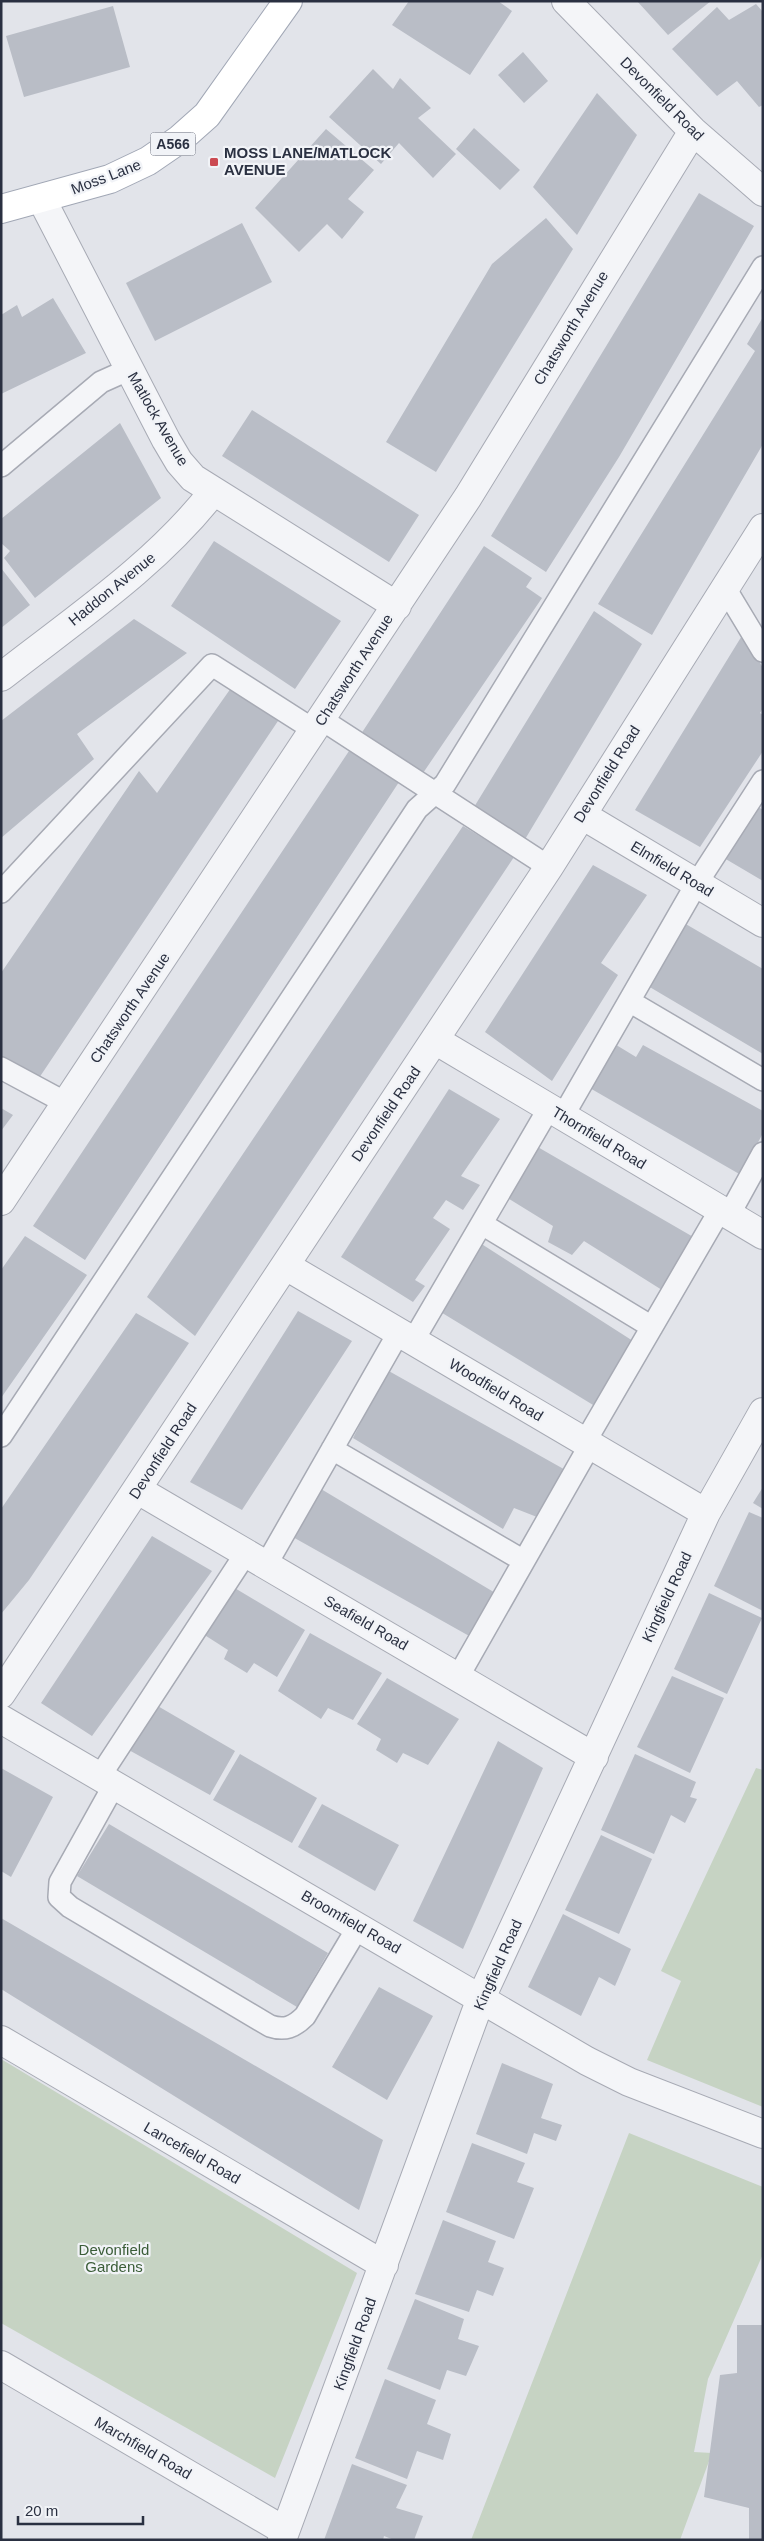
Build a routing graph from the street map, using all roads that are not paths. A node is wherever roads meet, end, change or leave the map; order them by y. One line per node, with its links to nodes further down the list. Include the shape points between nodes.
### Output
1 (288, 1): 5 (main road, Moss Lane / A566, via 207,115 180,139 148,161 110,179)
2 (566, 1): 3 (street, Devonfield Road)
3 (692, 130): 4 (street, Devonfield Road); 13 (street, Chatsworth Avenue, via 468,496)
4 (763, 192)
5 (42, 200): 6 (main road, Moss Lane / A566); 8 (street, Matlock Avenue)
6 (1, 209)
7 (763, 267): 18 (lane, via 445,784)
8 (130, 369): 9 (lane, via 102,382); 10 (street, Matlock Avenue, via 179,462 193,478)
9 (1, 466)
10 (213, 492): 13 (street, Matlock Avenue); 15 (street, Haddon Avenue, via 176,536 108,594)
11 (763, 528): 12 (street, Devonfield Road)
12 (725, 588): 14 (lane); 19 (street, Devonfield Road)
13 (396, 606): 16 (street, Chatsworth Avenue)
14 (763, 651)
15 (1, 676)
16 (318, 724): 18 (lane); 22 (lane, via 212,665); 28 (street, Chatsworth Avenue)
17 (763, 781): 21 (lane)
18 (435, 793): 20 (lane); 39 (lane, via 417,809)
19 (582, 815): 20 (street, Devonfield Road); 21 (street, Elmfield Road)
20 (549, 866): 25 (street, Devonfield Road)
21 (697, 883): 23 (street, Elmfield Road); 24 (lane)
22 (1, 892)
23 (763, 922)
24 (629, 1001): 27 (lane); 29 (lane)
25 (435, 1040): 29 (street, Thornfield Road); 35 (street, Devonfield Road)
26 (1, 1068): 28 (lane)
27 (763, 1080)
28 (66, 1103): 31 (street, Chatsworth Avenue)
29 (556, 1112): 32 (street, Thornfield Road); 33 (lane)
30 (763, 1153): 32 (lane)
31 (1, 1201)
32 (725, 1212): 34 (street, Thornfield Road); 36 (lane)
33 (482, 1224): 36 (lane); 37 (lane)
34 (763, 1235)
35 (286, 1266): 37 (street, Woodfield Road); 42 (street, Devonfield Road)
36 (652, 1327): 40 (lane)
37 (406, 1337): 40 (street, Woodfield Road); 41 (lane)
38 (763, 1412): 43 (street, Kingfield Road)
39 (1, 1436)
40 (588, 1444): 43 (street, Woodfield Road); 45 (lane)
41 (332, 1449): 44 (lane); 45 (lane)
42 (138, 1490): 44 (street, Seafield Road); 47 (street, Devonfield Road)
43 (706, 1513): 49 (street, Kingfield Road)
44 (256, 1559): 46 (street, Seafield Road); 50 (lane)
45 (524, 1561): 46 (lane)
46 (458, 1677): 49 (street, Seafield Road)
47 (1, 1694)
48 (1, 1719): 50 (street, Broomfield Road)
49 (594, 1756): 52 (street, Kingfield Road)
50 (107, 1780): 51 (street, Broomfield Road); 51 (lane, via 60,1882 60,1897 70,1907 262,2021 279,2029 294,2026 300,2021)
51 (358, 1926): 52 (street, Broomfield Road)
52 (482, 1998): 54 (street, Broomfield Road, via 587,2061 629,2082); 55 (street, Kingfield Road)
53 (1, 2040): 55 (street, Lancefield Road)
54 (763, 2134)
55 (384, 2265): 57 (street, Kingfield Road)
56 (1, 2365): 57 (street, Marchfield Road)
57 (284, 2535)

